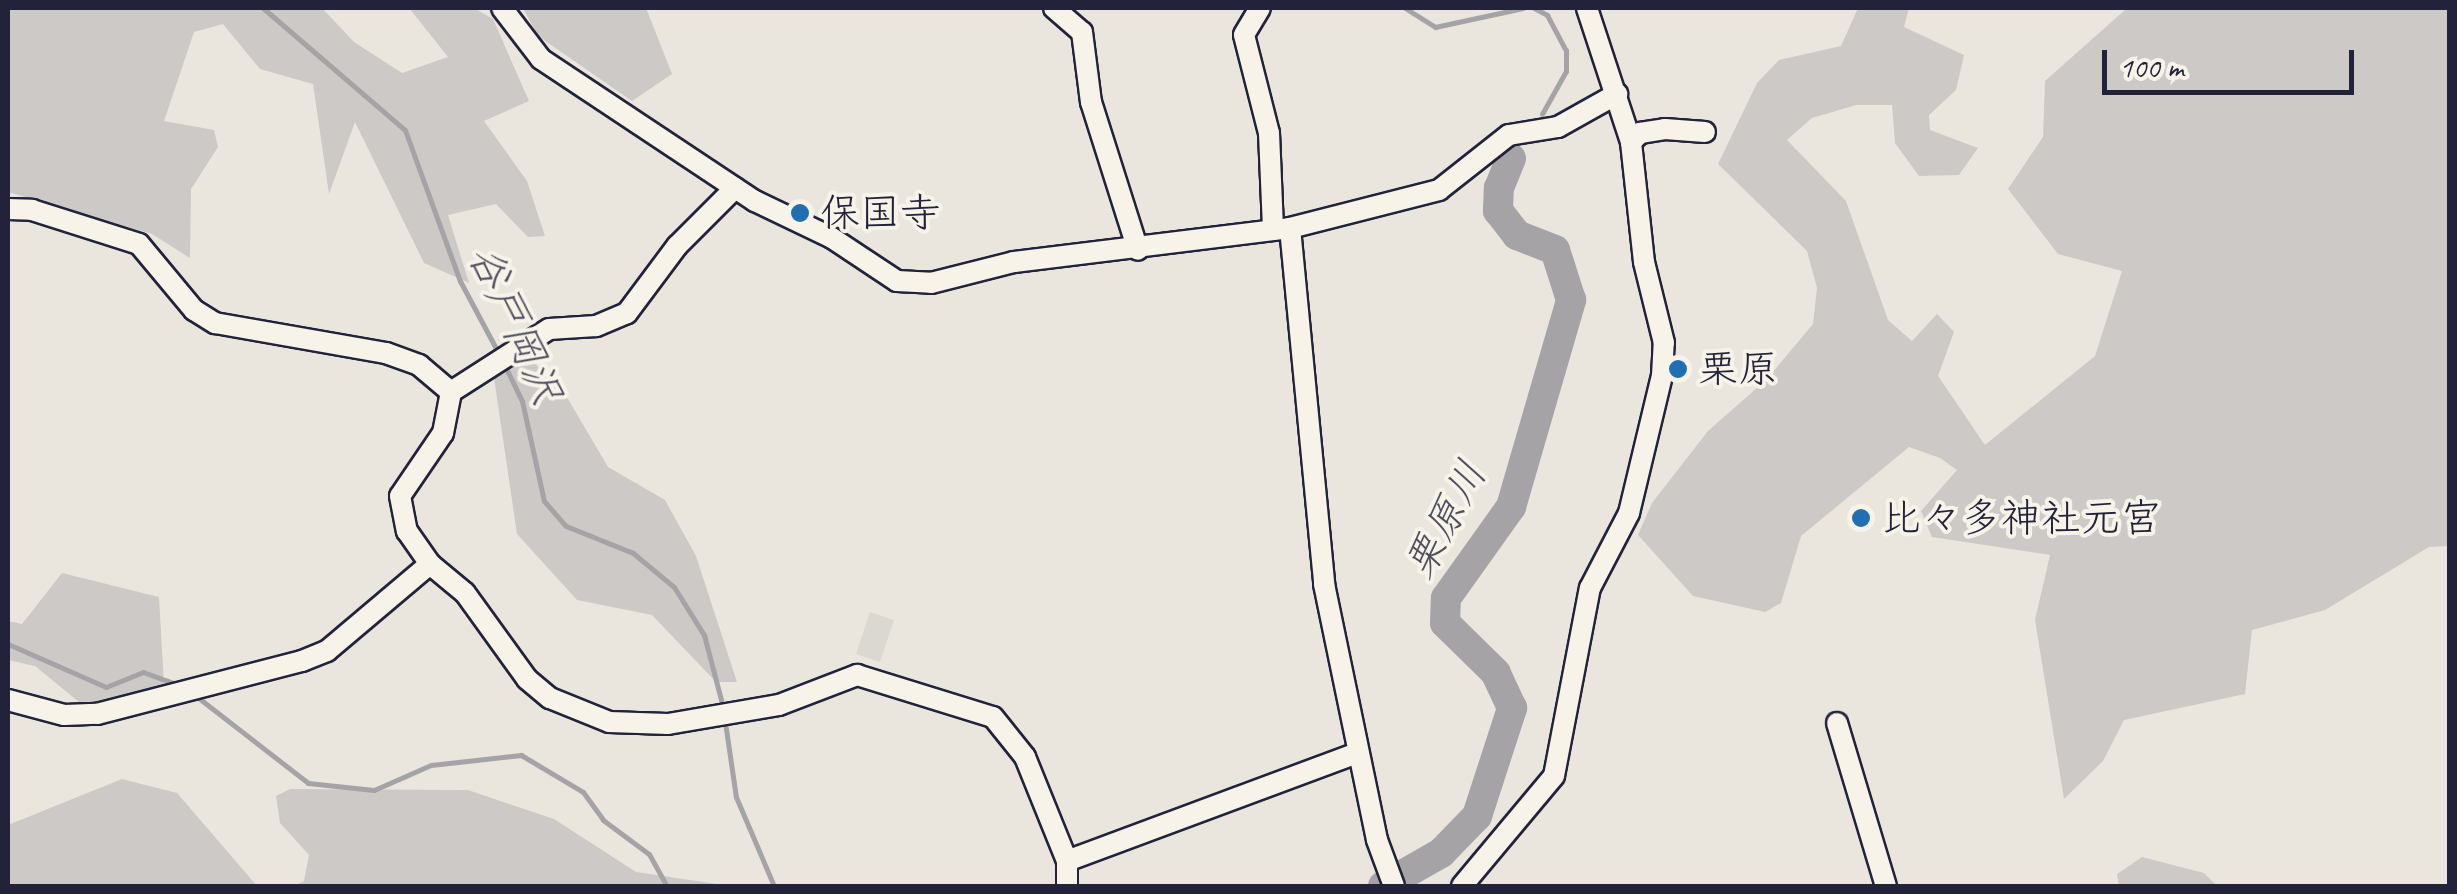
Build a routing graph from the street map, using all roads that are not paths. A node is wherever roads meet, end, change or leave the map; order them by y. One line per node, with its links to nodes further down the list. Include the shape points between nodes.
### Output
1 (502, 8): 8 (street, via 541,58)
2 (1054, 8): 11 (street, via 1082,32 1092,102)
3 (1260, 8): 10 (street, via 1244,35 1269,133)
4 (1587, 8): 5 (street)
5 (1616, 94): 7 (street); 10 (street, via 1558,127 1509,135 1440,190)
6 (1705, 132): 7 (street, via 1664,129)
7 (1630, 142): 20 (street, via 1644,262 1664,344 1662,376 1628,513 1590,588 1554,776)
8 (735, 188): 11 (street, via 897,281 931,283 1014,262); 12 (street, via 677,246 627,313 596,326 550,329)
9 (8, 209): 12 (street, via 32,210 138,244 194,310 216,323 386,353 419,365)
10 (1282, 229): 11 (street); 16 (street, via 1324,584)
11 (1138, 250)
12 (451, 392): 13 (street, via 443,433 412,474 399,506)
13 (430, 564): 14 (street, via 336,645 302,661 97,714 64,716); 17 (street, via 466,593 527,678 550,698 608,722 668,724 780,705 857,675 993,717 1025,757)
14 (8, 700)
15 (1837, 722): 21 (street)
16 (1358, 752): 17 (street); 19 (street)
17 (1067, 861): 18 (street)
18 (1068, 886)
19 (1394, 886)
20 (1462, 886)
21 (1886, 886)

